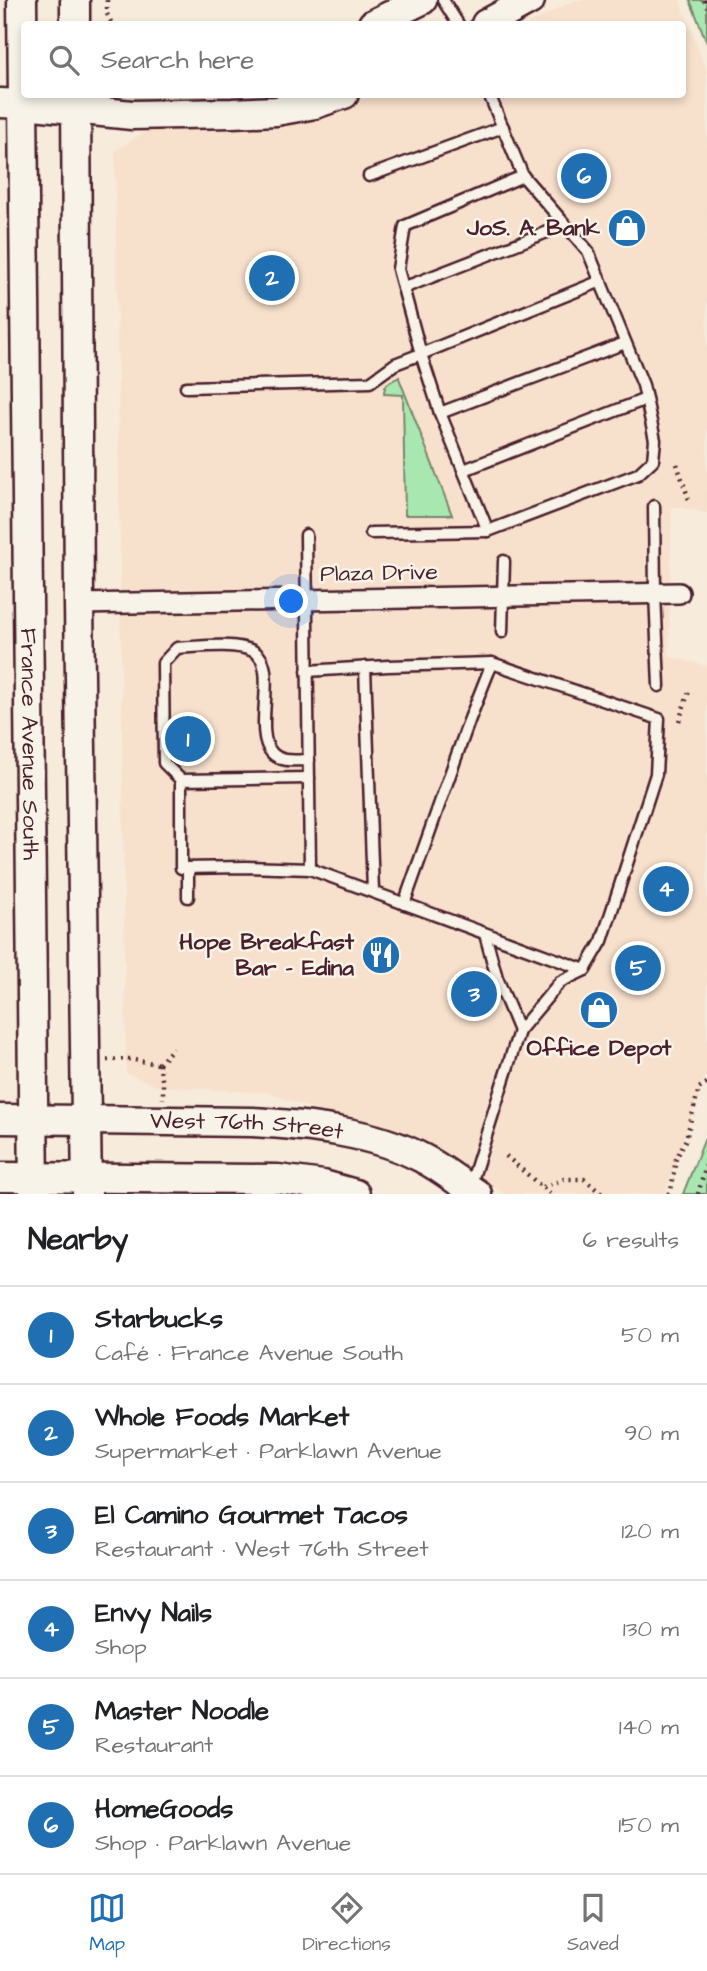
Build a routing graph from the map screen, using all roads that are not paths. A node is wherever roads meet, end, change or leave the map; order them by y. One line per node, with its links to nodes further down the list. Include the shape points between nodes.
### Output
1 (22, 0): 10 (main road, France Avenue South)
2 (75, 0): 6 (main road)
3 (422, 0): 7 (main road)
4 (443, 0): 8 (lane)
5 (530, 0): 9 (main road)
6 (75, 21)
7 (379, 21)
8 (456, 21)
9 (492, 21)
10 (16, 65): 14 (main road, France Avenue South)
11 (332, 98): 13 (main road, via 276,111 132,115)
12 (491, 98): 15 (lane)
13 (76, 102): 14 (main road); 36 (main road)
14 (12, 103): 54 (main road, France Avenue South)
15 (503, 127): 16 (lane); 17 (lane)
16 (369, 176)
17 (523, 176): 18 (lane); 20 (lane, via 405,226 398,269)
18 (565, 225): 19 (lane, via 588,251); 20 (lane)
19 (601, 281): 21 (lane); 22 (lane)
20 (403, 288): 22 (lane)
21 (625, 343): 24 (lane); 25 (lane)
22 (421, 354): 23 (lane, via 395,364 370,382); 25 (lane)
23 (186, 387)
24 (646, 399): 26 (lane); 28 (lane, via 655,440 653,460 638,474)
25 (440, 413): 26 (lane)
26 (464, 470): 28 (lane)
27 (654, 506): 32 (lane)
28 (488, 531): 29 (lane)
29 (371, 533)
30 (306, 535): 35 (lane)
31 (504, 561): 34 (lane)
32 (655, 593): 33 (street, Plaza Drive); 34 (street, Plaza Drive); 41 (lane)
33 (679, 593)
34 (503, 595): 35 (street, Plaza Drive); 37 (lane)
35 (305, 598): 36 (street, Plaza Drive); 40 (lane)
36 (79, 604): 55 (main road)
37 (502, 632)
38 (492, 663): 39 (lane); 49 (lane); 51 (lane, via 659,719 656,774 602,941)
39 (365, 667): 40 (lane); 47 (lane)
40 (307, 671): 42 (lane)
41 (659, 686)
42 (309, 760): 43 (lane); 44 (lane, via 285,760 273,754 265,740 265,666 256,652 241,646 177,648 163,663 164,763)
43 (309, 778): 44 (lane); 46 (lane)
44 (181, 780): 45 (lane, via 181,868)
45 (188, 868): 46 (lane); 48 (lane)
46 (310, 869): 47 (lane)
47 (373, 891): 49 (lane)
48 (188, 897)
49 (404, 904): 50 (lane)
50 (485, 934): 51 (lane); 52 (lane)
51 (585, 970): 52 (lane, via 560,982)
52 (519, 1031): 59 (lane)
53 (0, 1119): 54 (main road, West 76th Street)
54 (33, 1119): 55 (main road, West 76th Street); 57 (main road, France Avenue South)
55 (87, 1121): 58 (main road); 59 (main road, West 76th Street, via 252,1122 332,1131 420,1156)
56 (0, 1177): 57 (main road)
57 (33, 1186): 58 (main road)
58 (87, 1186): 60 (main road, via 278,1179)
59 (471, 1192)
60 (355, 1194)

